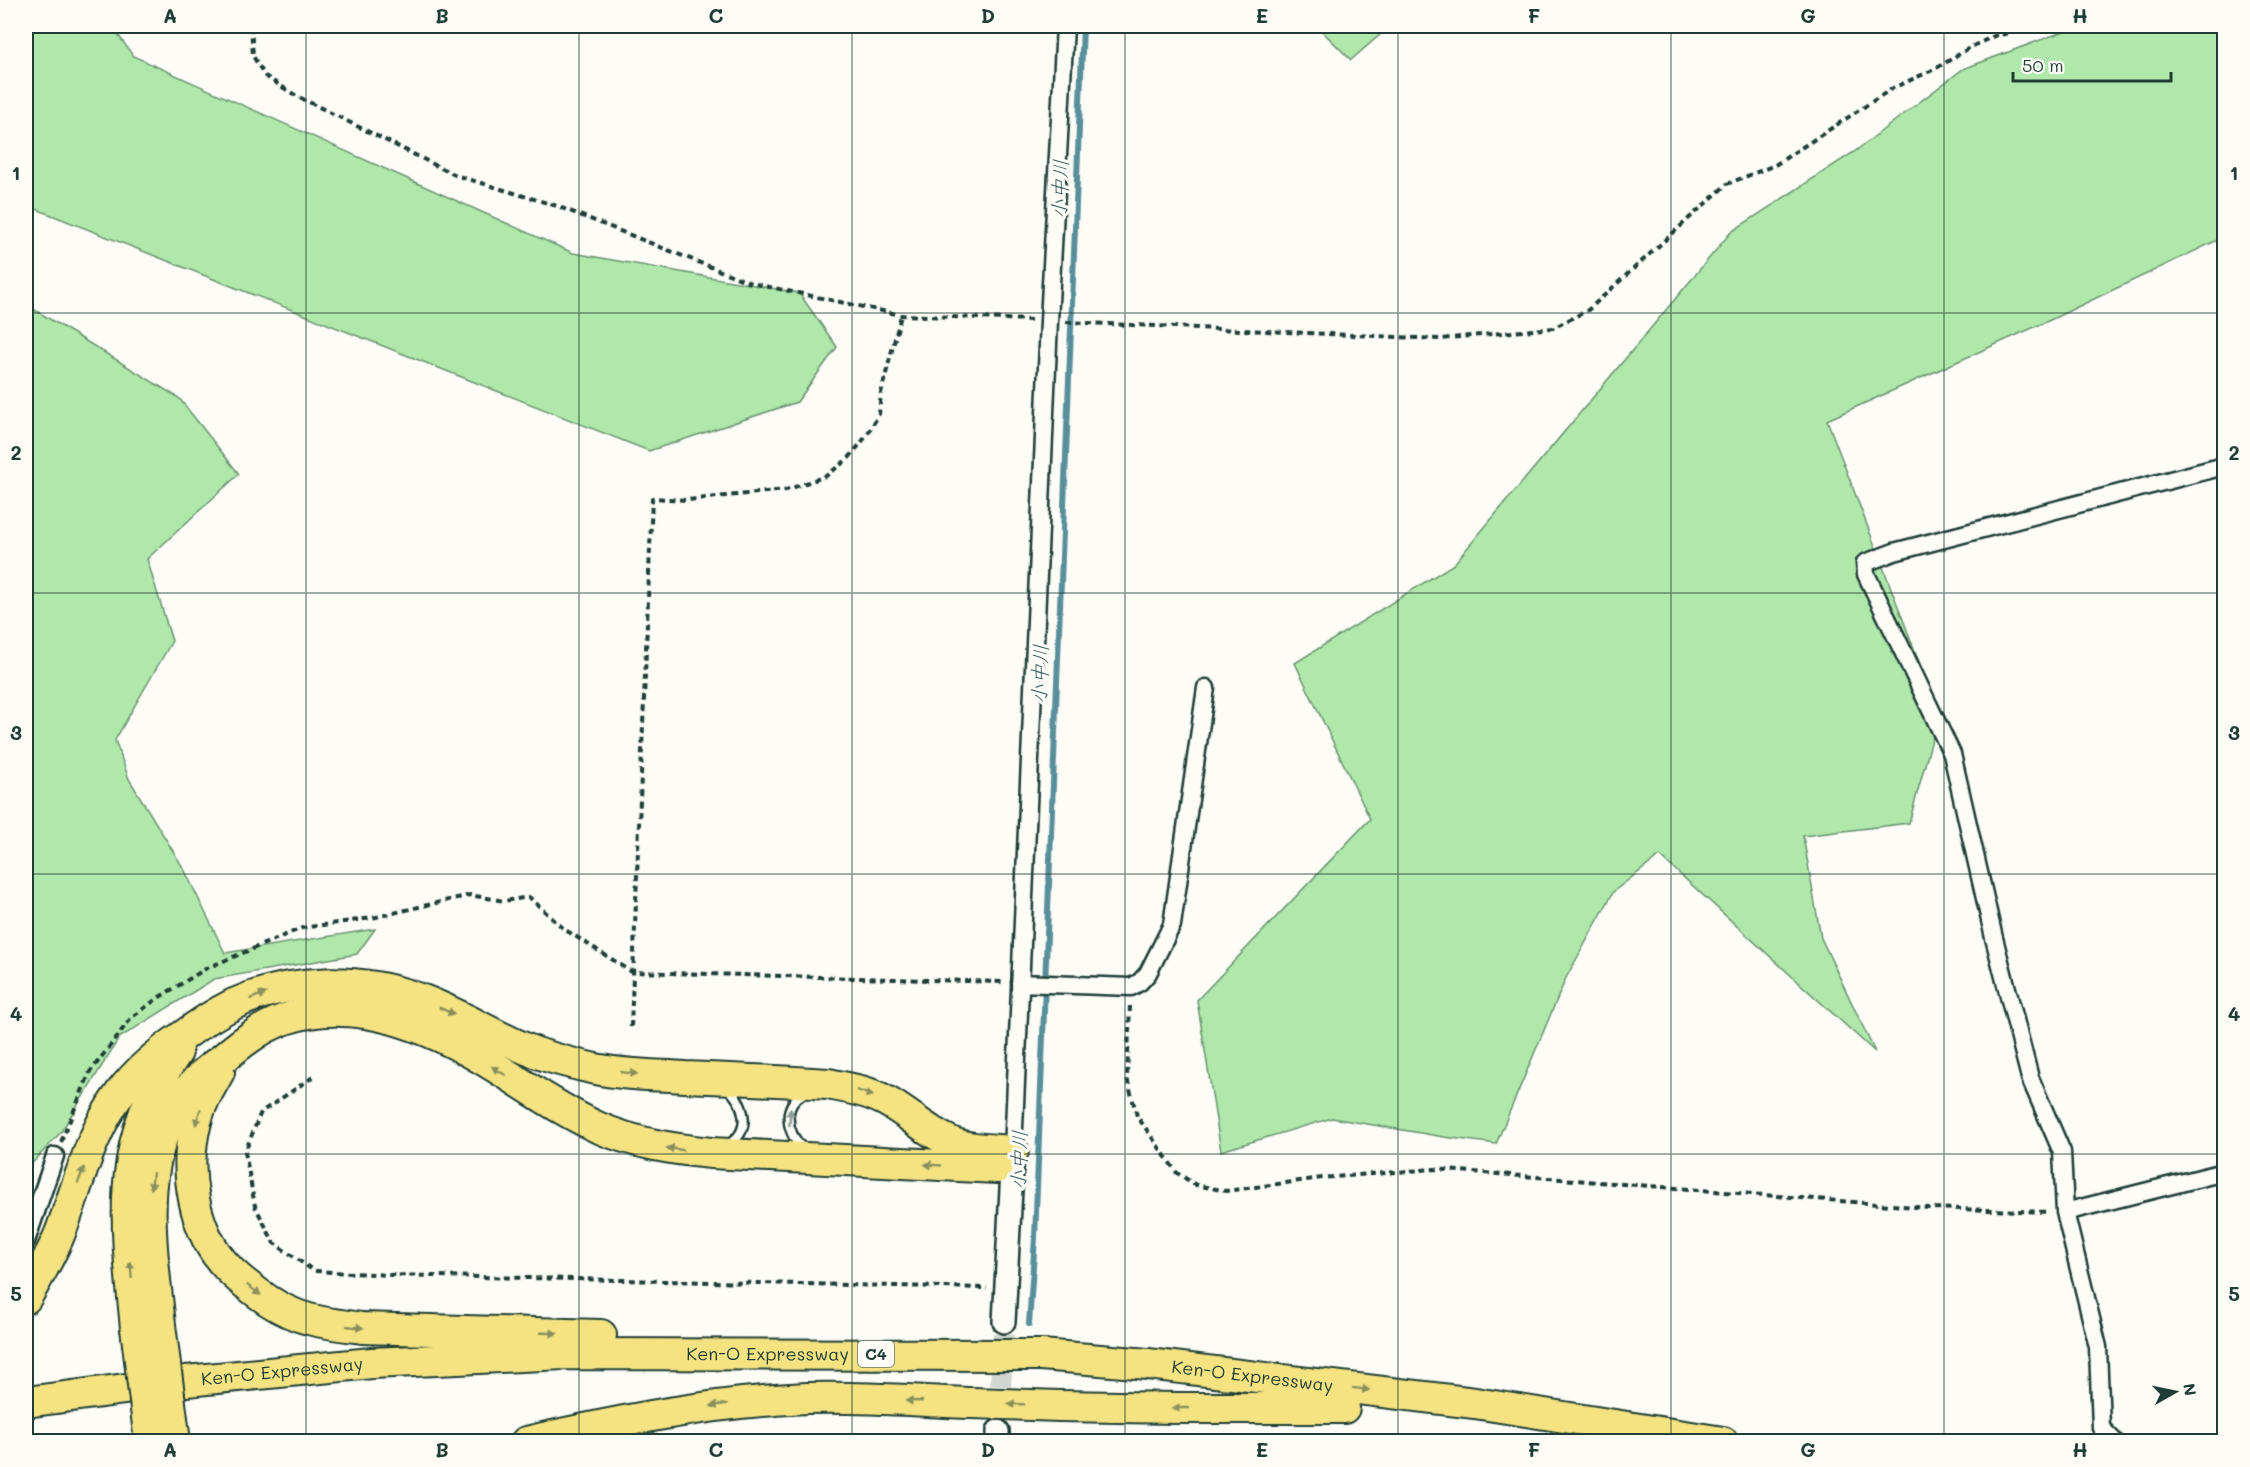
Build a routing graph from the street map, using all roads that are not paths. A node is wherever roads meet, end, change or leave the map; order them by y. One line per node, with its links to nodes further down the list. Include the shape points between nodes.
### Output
1 (1065, 26): 4 (street, via 1049,321)
2 (2224, 466): 14 (street, via 1894,552 1865,563 1866,574 1952,754 2030,1078 2062,1152)
3 (1206, 688): 4 (street, via 1172,925 1148,973 1131,987)
4 (1025, 983): 12 (street)
5 (205, 1021): 7 (highway, one-way to 7, via 234,1004 271,991 343,982 418,998 528,1050 558,1060 632,1074); 16 (highway, one-way to 5, via 62,1230 105,1117 149,1062); 18 (highway, one-way to 5, via 127,1217 132,1153 139,1123 162,1073)
6 (236, 1048): 9 (highway, one-way to 6, via 635,1141 598,1127 561,1109 468,1051 389,1017 355,1011 290,1018 259,1031); 18 (highway, one-way to 18, via 189,1088 159,1140 150,1200); 19 (highway, one-way to 19, via 205,1096 195,1122 191,1152 198,1214 210,1243 227,1267 272,1303 297,1316 362,1328 911,1344)
7 (710, 1078): 8 (highway); 9 (lane, via 736,1096 744,1120 733,1142)
8 (828, 1084): 11 (lane, one-way to 8, via 795,1141 788,1116 791,1104 801,1095); 12 (highway, one-way to 12, via 860,1090 884,1100 950,1142)
9 (711, 1153): 11 (highway)
10 (55, 1156): 15 (street)
11 (820, 1159): 12 (highway, one-way to 11)
12 (1012, 1160): 17 (street)
13 (2224, 1172): 14 (street)
14 (2065, 1212): 28 (street, via 2098,1347 2101,1428)
15 (26, 1241)
16 (26, 1298)
17 (1004, 1322)
18 (148, 1327): 23 (highway, bridge); 24 (highway, bridge)
19 (1041, 1355): 20 (highway, Ken-O Expressway / C4, via 576,1354 406,1361 186,1381); 27 (highway, Ken-O Expressway / C4, one-way to 27, via 1475,1403)
20 (26, 1402)
21 (1344, 1408): 22 (highway, Ken-O Expressway / C4, via 1039,1372 773,1363 370,1379 188,1394); 25 (highway, one-way to 25, bridge, via 1060,1406 808,1398 647,1416); 26 (highway, Ken-O Expressway / C4)
22 (26, 1415)
23 (150, 1442)
24 (175, 1442)
25 (526, 1442)
26 (1613, 1442)
27 (1723, 1442)
28 (2115, 1442)

